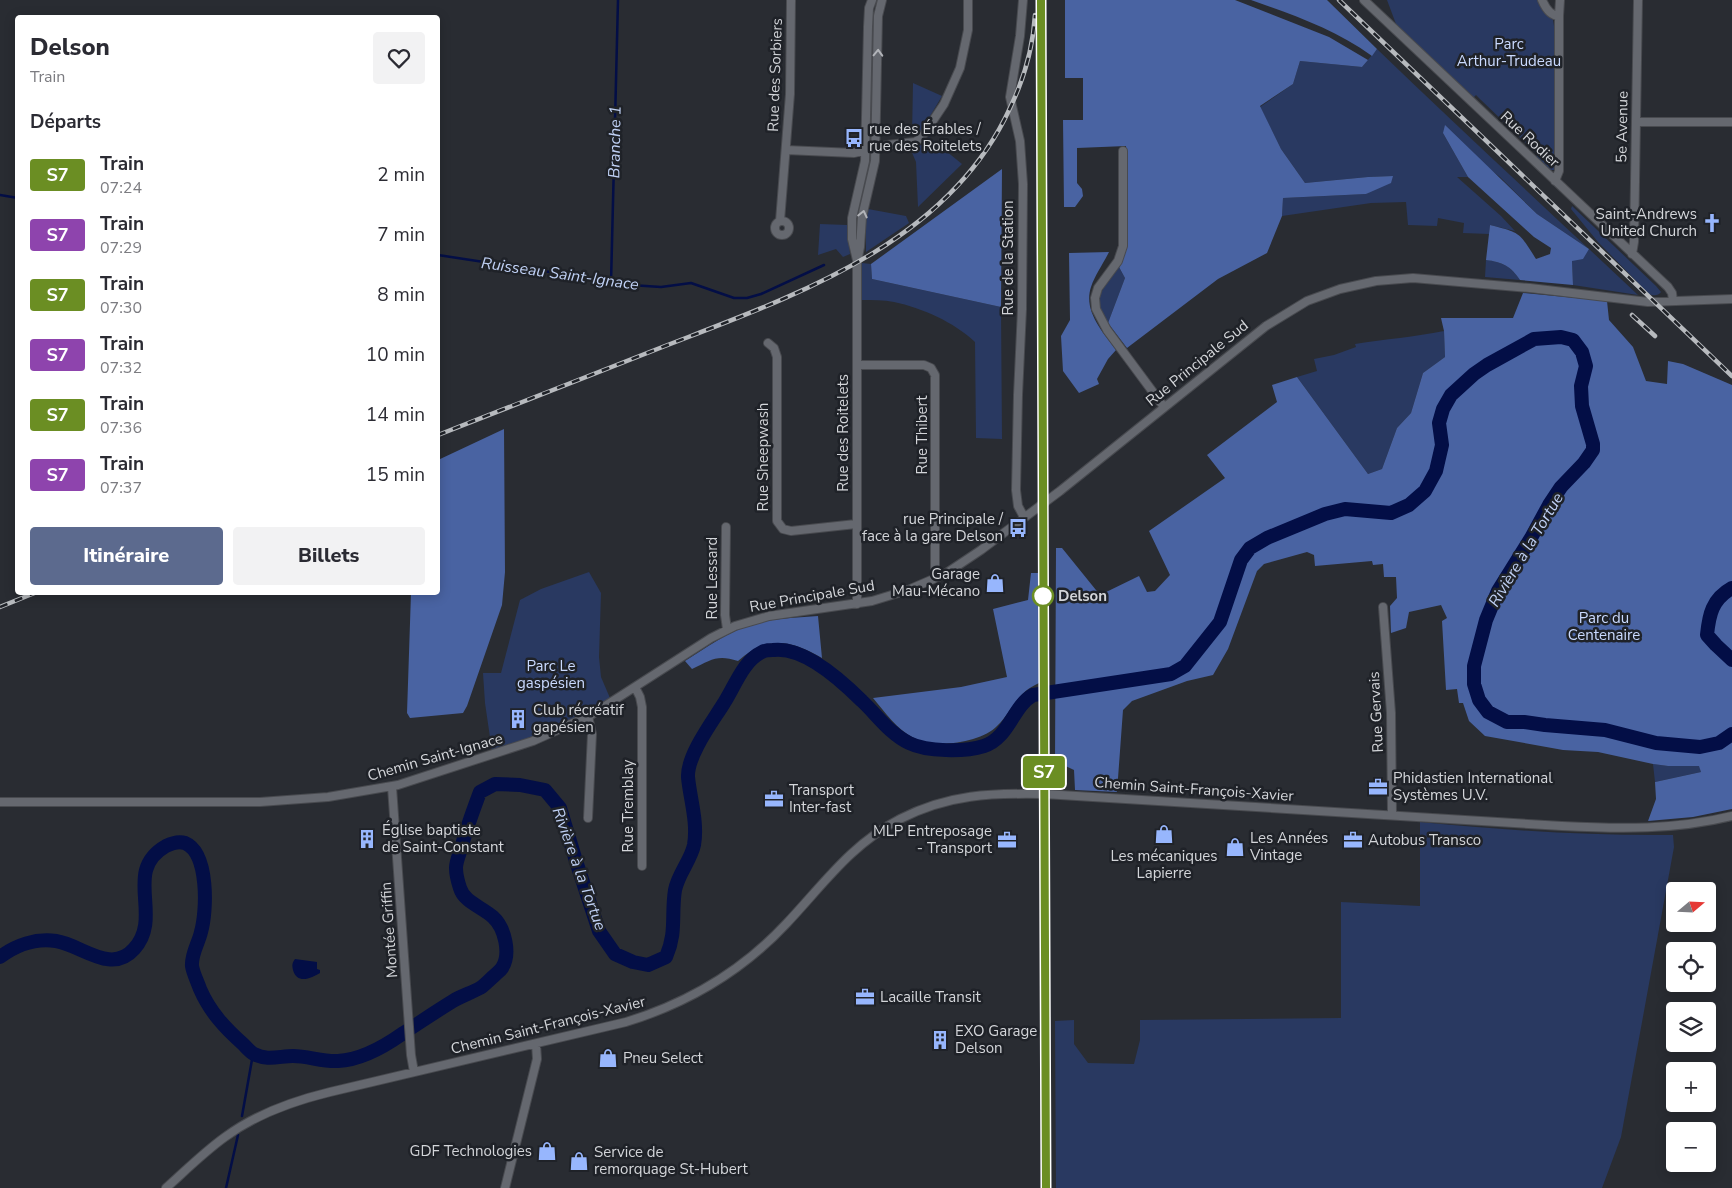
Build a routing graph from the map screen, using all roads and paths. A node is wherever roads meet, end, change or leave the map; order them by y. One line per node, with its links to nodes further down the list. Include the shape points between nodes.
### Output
1 (791, 0): 16 (street, Rue des Sorbiers)
2 (872, 0): 10 (street, Rue des Roitelets)
3 (882, 0): 11 (street, Rue des Roitelets)
4 (968, 0): 15 (street, Rue des Sorbiers, via 968,30 962,58 949,96 934,122 915,142)
5 (1022, 0): 28 (street, Rue de la Station, via 1010,97 1020,141 1022,176 1022,309 1016,490 1018,506)
6 (1364, 0): 19 (street, Rue Rodier)
7 (1542, 0): 12 (street, via 1553,15)
8 (1560, 0): 12 (street)
9 (1638, 0): 13 (street, 5e Avenue)
10 (868, 15): 11 (street); 17 (street, Rue des Roitelets)
11 (878, 16): 15 (street, Rue des Roitelets, one-way to 11)
12 (1559, 16): 19 (street, via 1559,167)
13 (1636, 122): 14 (street); 21 (street, 5e Avenue)
14 (1732, 122)
15 (876, 148): 17 (street, Rue des Sorbiers); 22 (street, Rue des Roitelets, one-way to 15)
16 (786, 150): 17 (street, Rue des Sorbiers); 20 (street, Rue des Sorbiers)
17 (865, 150): 22 (street, Rue des Roitelets, via 864,169 852,218)
18 (1123, 151): 27 (street, via 1122,250 1098,288 1096,304 1107,330)
19 (1556, 181): 21 (street, Rue Rodier)
20 (780, 221)
21 (1632, 254): 24 (street, Rue Rodier, via 1668,288)
22 (857, 262): 26 (street, Rue des Roitelets)
23 (1732, 299): 24 (street, Rue Principale Sud)
24 (1673, 301): 27 (street, Rue Principale Sud, via 1648,302 1425,279 1364,283 1319,296 1286,313)
25 (768, 343): 29 (street, Rue Sheepwash, via 777,357 777,521 791,531)
26 (857, 364): 29 (street, Rue des Roitelets); 31 (street, Rue Thibert, via 924,365 935,375 935,568)
27 (1164, 407): 28 (street, Rue Principale Sud)
28 (1024, 517): 31 (street, Rue Principale Sud, via 974,555)
29 (856, 524): 32 (street, Rue des Roitelets)
30 (726, 527): 34 (street, Rue Lessard)
31 (938, 577): 32 (street, Rue Principale Sud, via 896,594)
32 (856, 604): 34 (street, Rue Principale Sud, via 769,616)
33 (1382, 607): 39 (street, Rue Gervais, via 1391,712)
34 (727, 629): 35 (street, Chemin Saint-Ignace)
35 (635, 687): 36 (street, Chemin Saint-Ignace); 42 (street, Rue Tremblay, via 642,707)
36 (588, 716): 37 (street, Chemin Saint-Ignace, via 533,741); 41 (street, via 592,734)
37 (392, 787): 38 (street, Chemin Saint-Ignace, via 271,802); 44 (street, Montée Griffin)
38 (0, 802)
39 (1392, 815): 40 (street, Chemin Saint-François-Xavier, via 1631,828 1680,826); 43 (street, Chemin Saint-François-Xavier, via 1044,794 990,794 950,800 904,817 869,838 838,865 768,942 703,990 643,1016)
40 (1732, 816)
41 (588, 818)
42 (642, 866)
43 (536, 1044): 44 (street, Chemin Saint-François-Xavier); 46 (street, via 537,1059)
44 (414, 1072): 45 (street, Chemin Saint-François-Xavier, via 314,1096 257,1118 223,1138)
45 (166, 1188)
46 (505, 1188)

